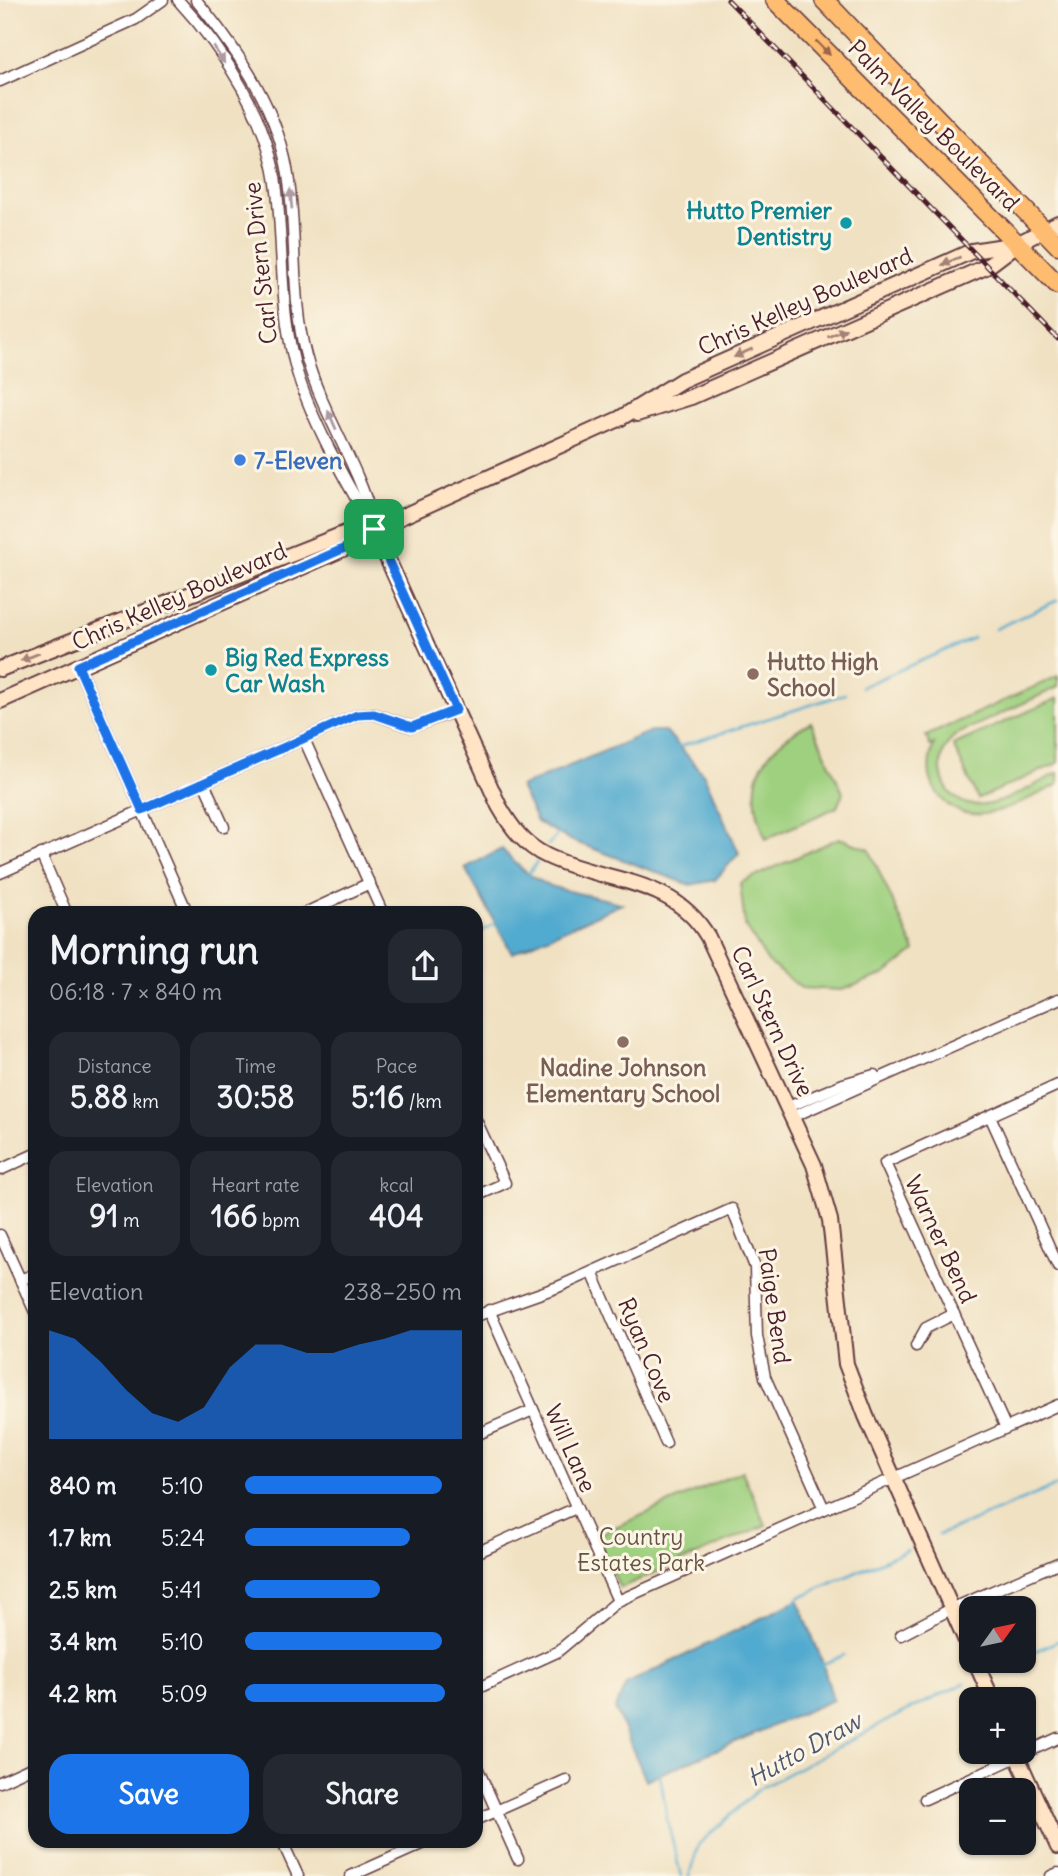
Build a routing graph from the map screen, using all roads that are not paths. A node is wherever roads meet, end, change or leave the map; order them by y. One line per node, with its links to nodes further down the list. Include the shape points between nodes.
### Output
1 (163, 0): 6 (street, via 136,19)
2 (178, 0): 11 (street, Carl Stern Drive, one-way to 11, via 243,91 264,136 277,190 294,362 332,450)
3 (196, 0): 11 (street, Carl Stern Drive, one-way to 3, via 365,491 306,356 289,180 280,139 254,83)
4 (775, 0): 8 (highway, Palm Valley Boulevard, one-way to 8)
5 (824, 0): 7 (highway, Palm Valley Boulevard)
6 (0, 81)
7 (1051, 227): 8 (main road, Chris Kelley Boulevard); 9 (highway, Palm Valley Boulevard)
8 (1017, 244): 10 (highway, Palm Valley Boulevard); 11 (main road, Chris Kelley Boulevard, via 988,266 691,397 619,419)
9 (1058, 245)
10 (1058, 285)
11 (374, 529): 12 (main road, Chris Kelley Boulevard, via 354,544); 13 (main road, Chris Kelley Boulevard, one-way to 13, via 346,533); 15 (main road, Carl Stern Drive)
12 (78, 666): 14 (main road, Chris Kelley Boulevard); 18 (street)
13 (0, 669)
14 (0, 701)
15 (456, 710): 16 (street, via 412,727 365,713); 29 (main road, Carl Stern Drive, via 499,806 526,842 556,859 664,893 698,920)
16 (304, 738): 17 (street); 22 (street)
17 (204, 782): 18 (street); 19 (street)
18 (142, 810): 20 (street); 24 (street)
19 (223, 827)
20 (41, 855): 21 (street); 23 (street)
21 (0, 873)
22 (369, 883): 25 (street); 26 (street)
23 (63, 906)
24 (184, 906)
25 (320, 906)
26 (379, 906)
27 (1058, 999): 29 (street)
28 (1058, 1085): 30 (street, Warner Bend)
29 (790, 1112): 50 (main road, Carl Stern Drive, via 825,1200 846,1364)
30 (990, 1116): 36 (street); 43 (street, Warner Bend, via 885,1163)
31 (483, 1134): 34 (street, via 505,1183)
32 (28, 1157): 33 (street)
33 (0, 1170)
34 (483, 1193)
35 (0, 1235): 39 (street)
36 (1058, 1266)
37 (592, 1272): 41 (street, Paige Bend); 49 (street, Ryan Cove); 52 (street, Paige Bend, via 732,1209 755,1266 757,1336 765,1377)
38 (28, 1277): 39 (street)
39 (20, 1280): 40 (street)
40 (28, 1297)
41 (489, 1310): 42 (street, Paige Bend); 46 (street, Will Lane)
42 (483, 1313)
43 (954, 1314): 44 (street, via 926,1328); 47 (street, Warner Bend)
44 (916, 1346)
45 (1058, 1405): 47 (street)
46 (533, 1410): 48 (street); 51 (street, Will Lane)
47 (1006, 1428): 50 (street)
48 (483, 1432)
49 (666, 1443)
50 (894, 1477): 52 (street); 56 (main road, Carl Stern Drive)
51 (576, 1508): 53 (street); 55 (street, Will Lane)
52 (824, 1509): 55 (street)
53 (483, 1550)
54 (1058, 1563): 56 (street)
55 (618, 1601): 59 (street, via 557,1652)
56 (951, 1609): 57 (main road, Carl Stern Drive); 58 (street)
57 (959, 1626)
58 (901, 1635)
59 (483, 1686)
60 (1058, 1738): 61 (street)
61 (1036, 1746)
62 (996, 1764): 68 (street)
63 (1021, 1764): 71 (main road)
64 (28, 1769): 67 (street)
65 (566, 1780): 69 (street)
66 (483, 1781): 69 (street)
67 (0, 1782)
68 (925, 1799)
69 (496, 1811): 70 (street); 74 (street)
70 (483, 1817)
71 (1058, 1847)
72 (285, 1848): 76 (street)
73 (413, 1848): 77 (street)
74 (518, 1859)
75 (1058, 1873): 78 (street)
76 (298, 1876)
77 (351, 1876)
78 (1051, 1876)

